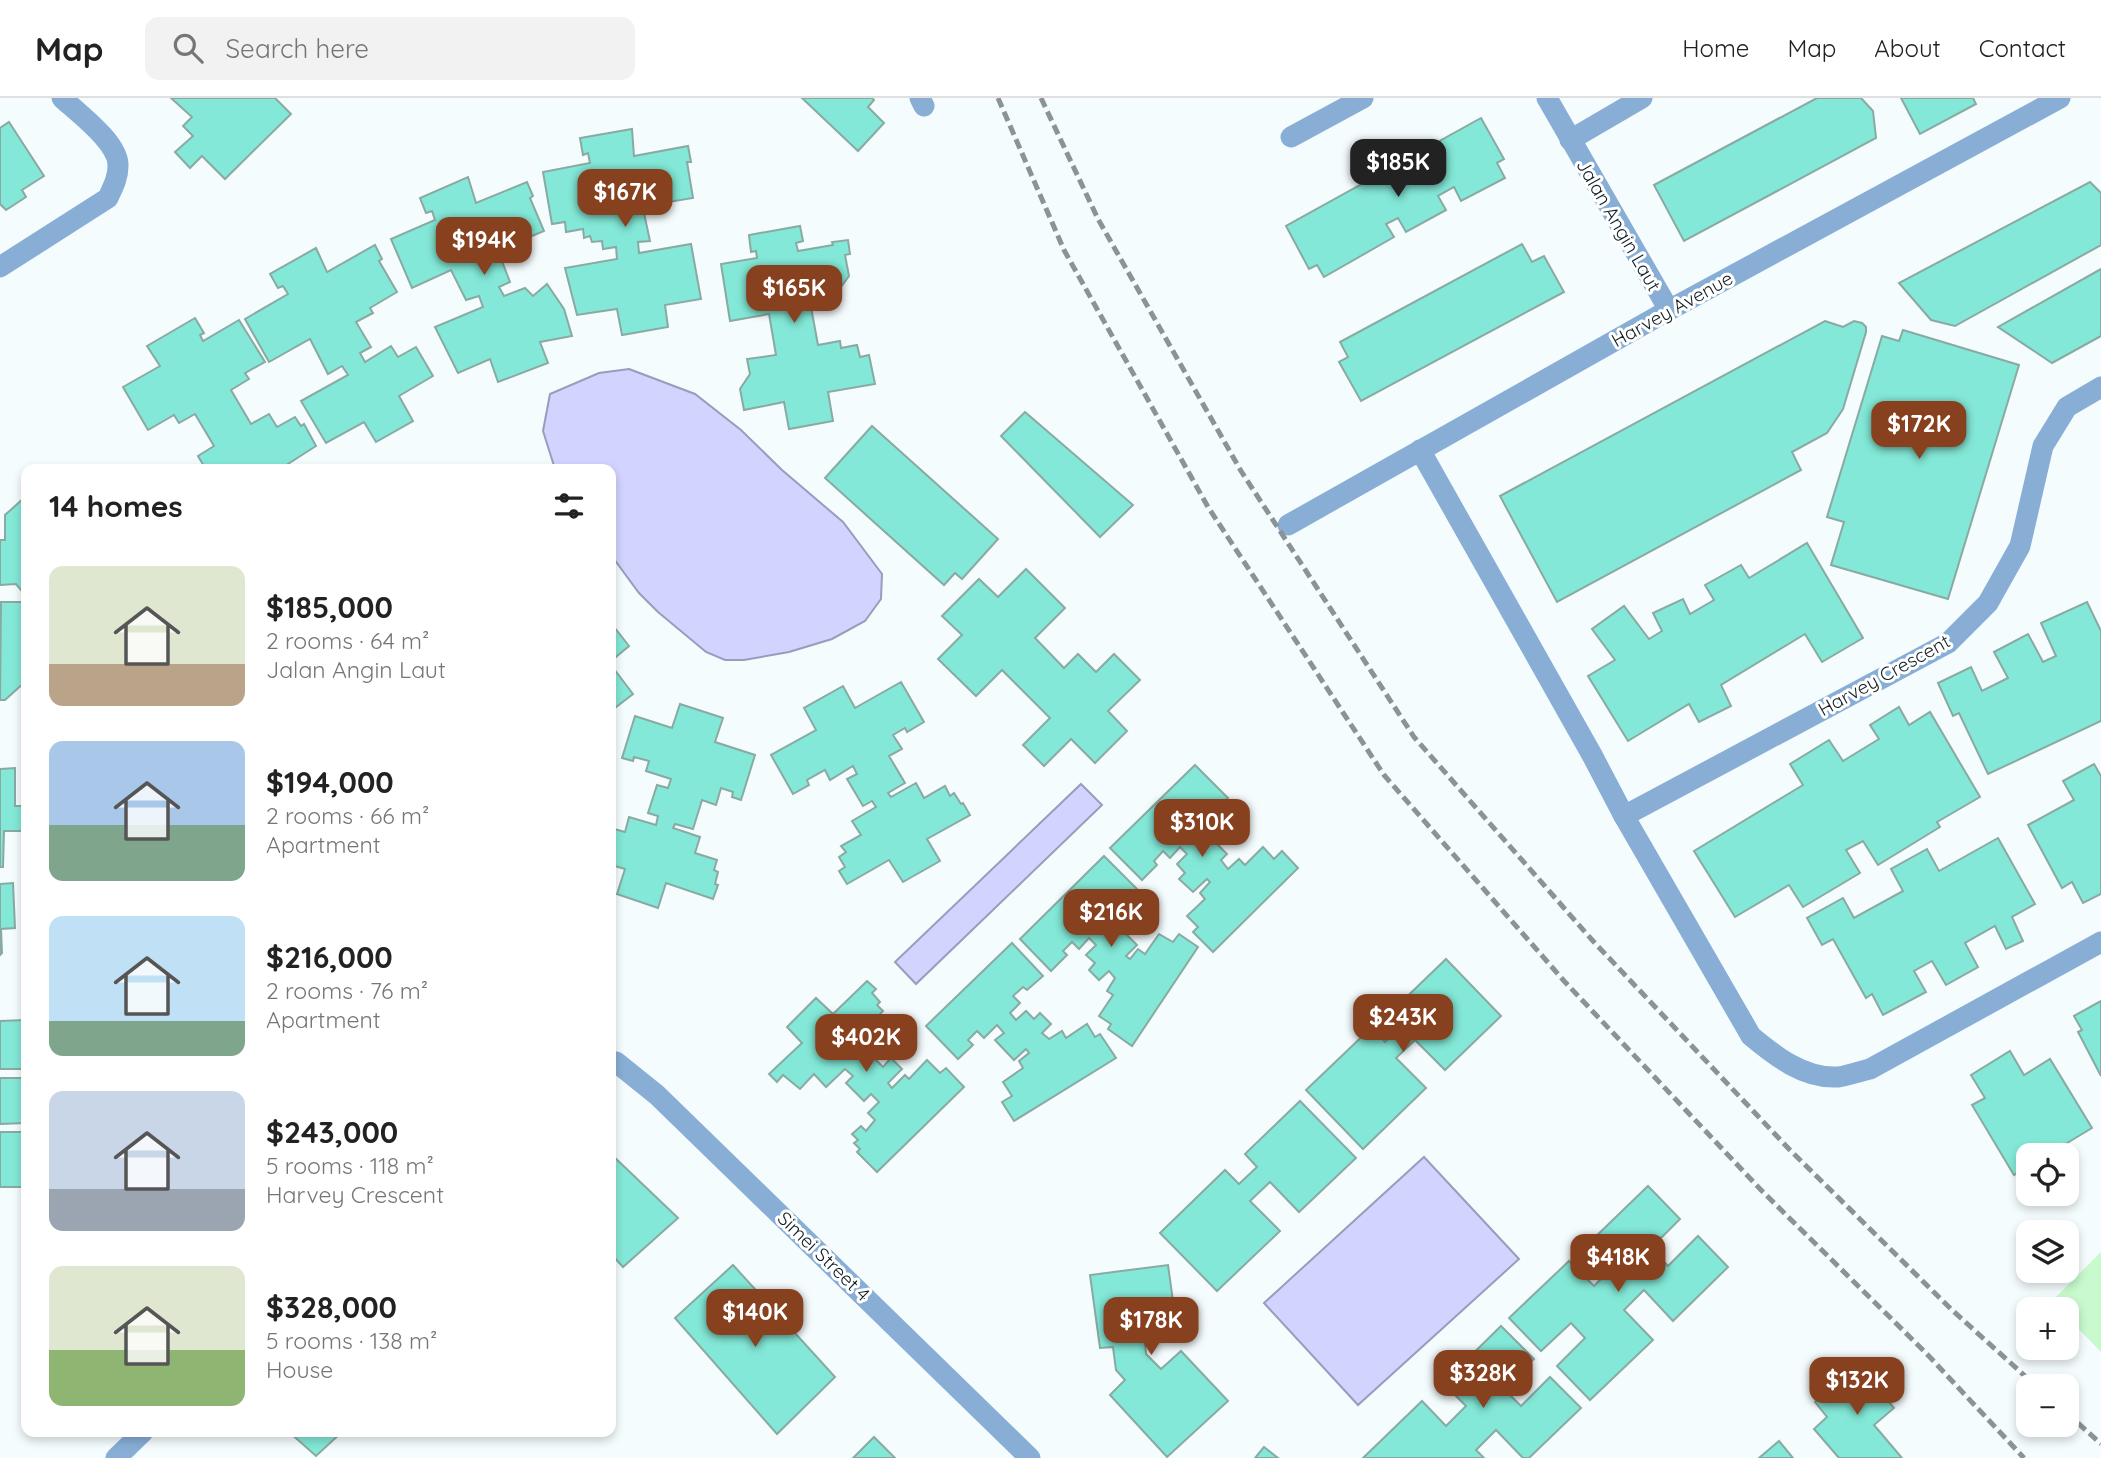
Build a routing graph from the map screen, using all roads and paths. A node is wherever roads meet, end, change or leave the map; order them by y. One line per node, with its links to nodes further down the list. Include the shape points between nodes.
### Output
1 (62, 98): 8 (street, via 110,143 119,163 116,181 108,198)
2 (1363, 98): 6 (street)
3 (1547, 98): 7 (street, Jalan Angin Laut)
4 (1642, 98): 7 (street, Jalan Angin Laut)
5 (2060, 98): 9 (street, Harvey Avenue)
6 (1291, 137)
7 (1570, 139): 9 (street, Jalan Angin Laut)
8 (0, 267)
9 (1669, 310): 11 (street, Harvey Avenue)
10 (2101, 387): 13 (street, Harvey Crescent, via 2067,407 2043,446 2020,546 1988,603 1948,643)
11 (1420, 450): 12 (street, Harvey Avenue); 13 (street)
12 (1288, 526)
13 (1624, 816): 14 (street, via 1751,1035 1778,1058 1809,1072 1838,1077 1870,1069)
14 (2101, 942)
15 (616, 1062): 18 (street, Simei Street 4, via 667,1104)
16 (138, 1437): 17 (street)
17 (116, 1458)
18 (1030, 1458)

